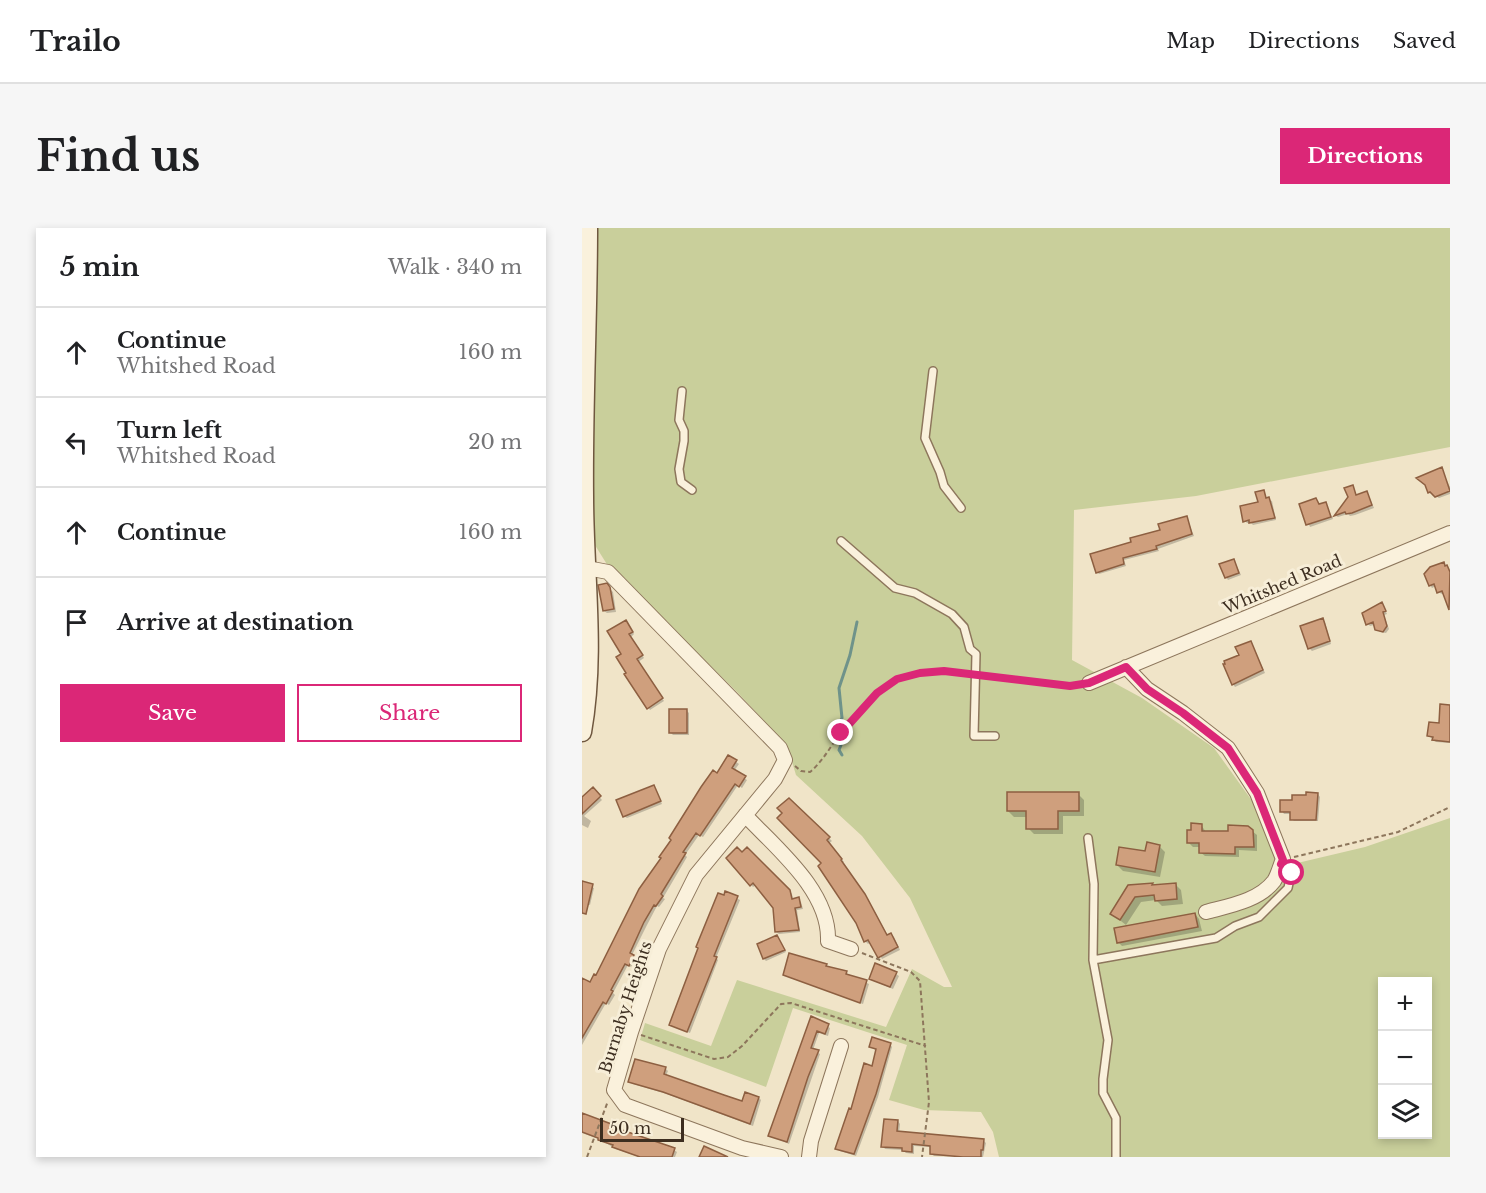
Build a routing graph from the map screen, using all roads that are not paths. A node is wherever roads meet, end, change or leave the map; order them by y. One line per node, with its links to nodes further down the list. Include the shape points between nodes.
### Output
1 (588, 228): 2 (main road)
2 (584, 349): 9 (main road)
3 (933, 371): 6 (lane, via 925,438 944,486)
4 (682, 391): 5 (lane, via 679,420 684,441 679,469 681,482)
5 (692, 490)
6 (961, 508)
7 (1450, 533): 10 (street, Whitshed Road)
8 (841, 541): 13 (lane, via 896,588 915,593 961,622 970,649 976,654 974,736)
9 (587, 568): 12 (main road, via 589,679); 14 (street, Burnaby Heights, via 608,572 780,748 785,760 775,779)
10 (1126, 667): 11 (street, Whitshed Road); 16 (street, via 1147,689 1228,748 1257,793)
11 (1089, 683)
12 (582, 732)
13 (995, 736)
14 (745, 815): 18 (street, via 811,885 828,927 828,941); 21 (street, Burnaby Heights, via 696,875 659,950 614,1090 625,1105)
15 (1088, 838): 19 (lane, via 1094,884)
16 (1282, 862): 17 (street, via 1274,880 1262,892 1238,904); 19 (lane, via 1292,869 1288,888 1259,917 1216,938)
17 (1206, 912)
18 (851, 949)
19 (1093, 960): 24 (lane, via 1108,1040 1104,1094 1116,1118)
20 (841, 1046): 23 (street)
21 (740, 1153): 22 (street, Burnaby Heights)
22 (782, 1157)
23 (809, 1157)
24 (1116, 1157)

